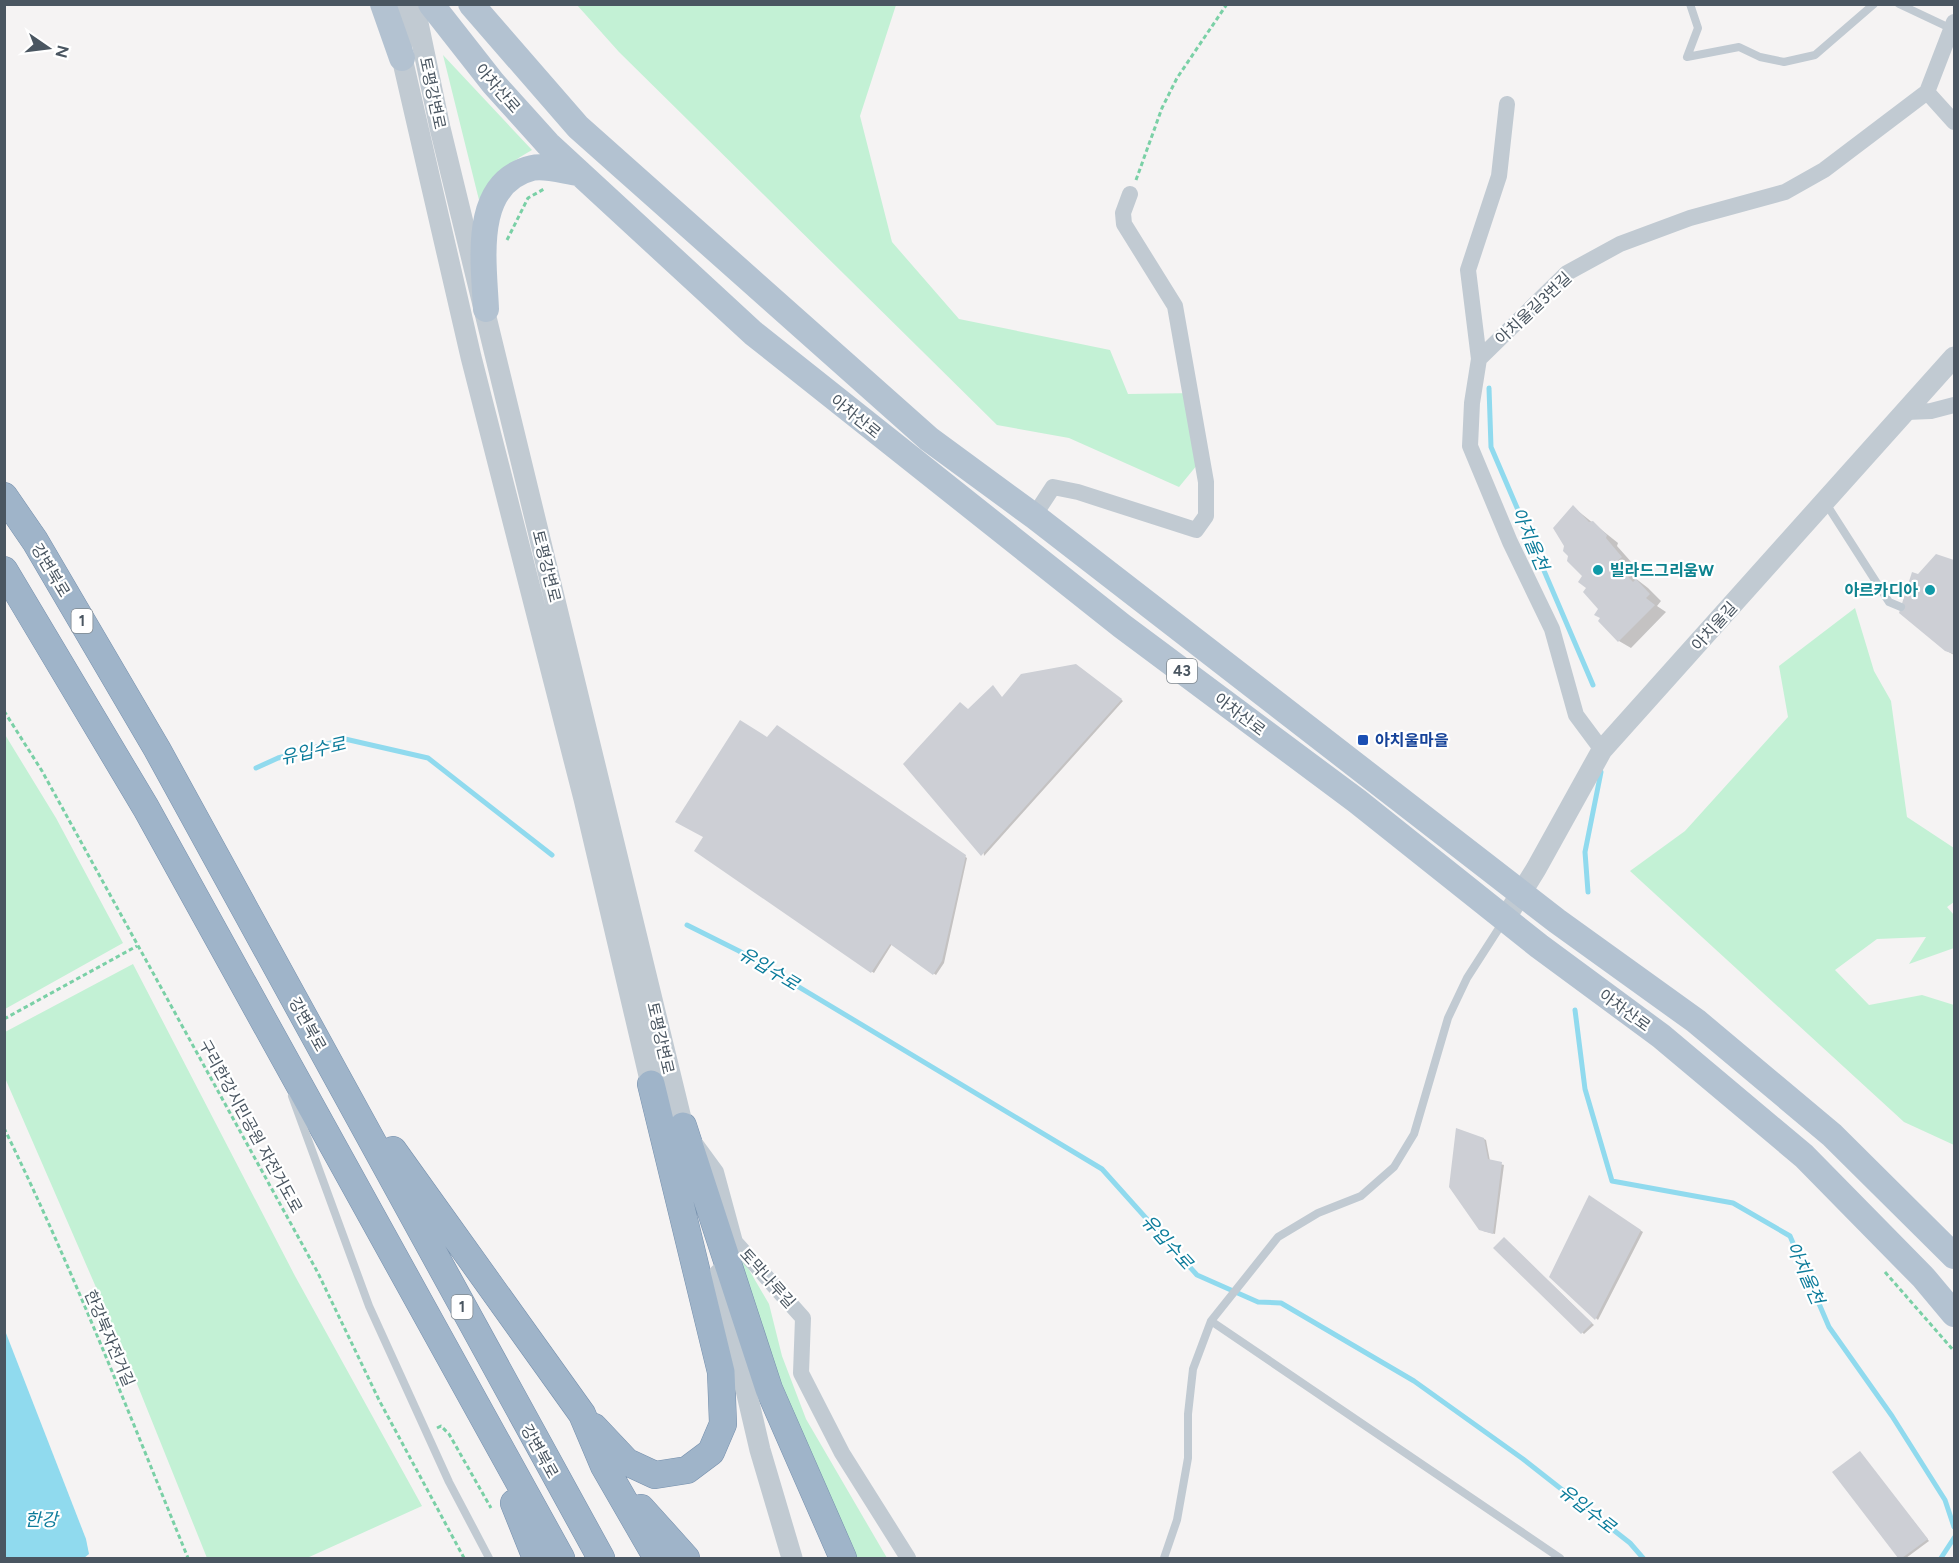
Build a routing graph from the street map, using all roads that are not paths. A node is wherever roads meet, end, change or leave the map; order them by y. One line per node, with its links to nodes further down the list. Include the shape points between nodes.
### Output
1 (383, 4): 10 (main road)
2 (400, 4): 10 (street, 토평강변로)
3 (414, 4): 16 (street, 토평강변로, via 440,128)
4 (431, 4): 14 (main road, 아차산로 / 43, via 494,83)
5 (471, 4): 23 (main road, 아차산로 / 43, via 578,127 633,178 928,439)
6 (1690, 4): 7 (lane, via 1698,28 1687,57 1739,47 1784,62 1815,55)
7 (1874, 4)
8 (1899, 4): 9 (lane)
9 (1953, 25): 11 (street)
10 (402, 58): 31 (street, 토평강변로, via 471,357 584,800)
11 (1927, 92): 13 (street); 18 (street, 아치울길3번길, via 1824,170 1785,192 1660,229 1620,244 1568,273)
12 (1507, 104): 18 (street, via 1499,176 1468,270)
13 (1954, 122)
14 (578, 173): 16 (main road, via 533,168 508,179 490,201 483,244); 28 (main road, 아차산로 / 43, via 753,333 910,461 1357,801)
15 (1130, 194): 23 (street, via 1123,213 1124,224 1175,306 1206,482 1206,516 1196,530 1053,487)
16 (486, 309): 32 (street, 토평강변로)
17 (1954, 357): 20 (street, 아치울길)
18 (1479, 358): 26 (street, via 1470,446 1552,629 1576,715)
19 (1954, 405): 20 (street)
20 (1906, 412): 22 (street, 아치울길)
21 (4, 496): 30 (highway, 강변북로 / 1, via 157,749)
22 (1824, 501): 25 (lane, via 1889,602); 26 (street, 아치울길)
23 (1034, 516): 27 (main road, 아차산로 / 43)
24 (4, 570): 29 (highway, 강변북로 / 1, via 140,798)
25 (1901, 607)
26 (1602, 750): 27 (street, 아치울길)
27 (1521, 893): 28 (street, 아치울길); 33 (main road, 아차산로 / 43, via 1714,1036 1832,1135)
28 (1505, 919): 34 (main road, 아차산로 / 43, via 1661,1036 1804,1156 1923,1276); 35 (lane, via 1467,978 1448,1018 1414,1134 1394,1167 1361,1196 1318,1213 1278,1237)
29 (271, 1036): 36 (highway, 강변북로 / 1); 39 (lane, via 369,1306 449,1482)
30 (325, 1054): 37 (highway); 42 (highway, 강변북로 / 1)
31 (651, 1084): 32 (street); 37 (highway, via 721,1372 723,1424 711,1452 687,1470 655,1475 627,1462)
32 (682, 1126): 45 (street, 토평강변로, via 760,1450); 46 (highway, via 769,1389); 47 (street, 토막나루길, via 716,1172 735,1242 803,1318 801,1373 842,1453)
33 (1954, 1256)
34 (1954, 1314)
35 (1212, 1319): 48 (lane, via 1193,1368 1188,1458 1177,1520); 49 (lane)
36 (475, 1401): 40 (highway); 41 (highway, 강변북로 / 1)
37 (582, 1414): 38 (highway)
38 (604, 1466): 43 (highway); 44 (highway)
39 (489, 1558)
40 (536, 1558)
41 (561, 1558)
42 (601, 1558)
43 (657, 1558)
44 (686, 1558)
45 (792, 1558)
46 (843, 1558)
47 (908, 1558)
48 (1164, 1558)
49 (1560, 1558)

